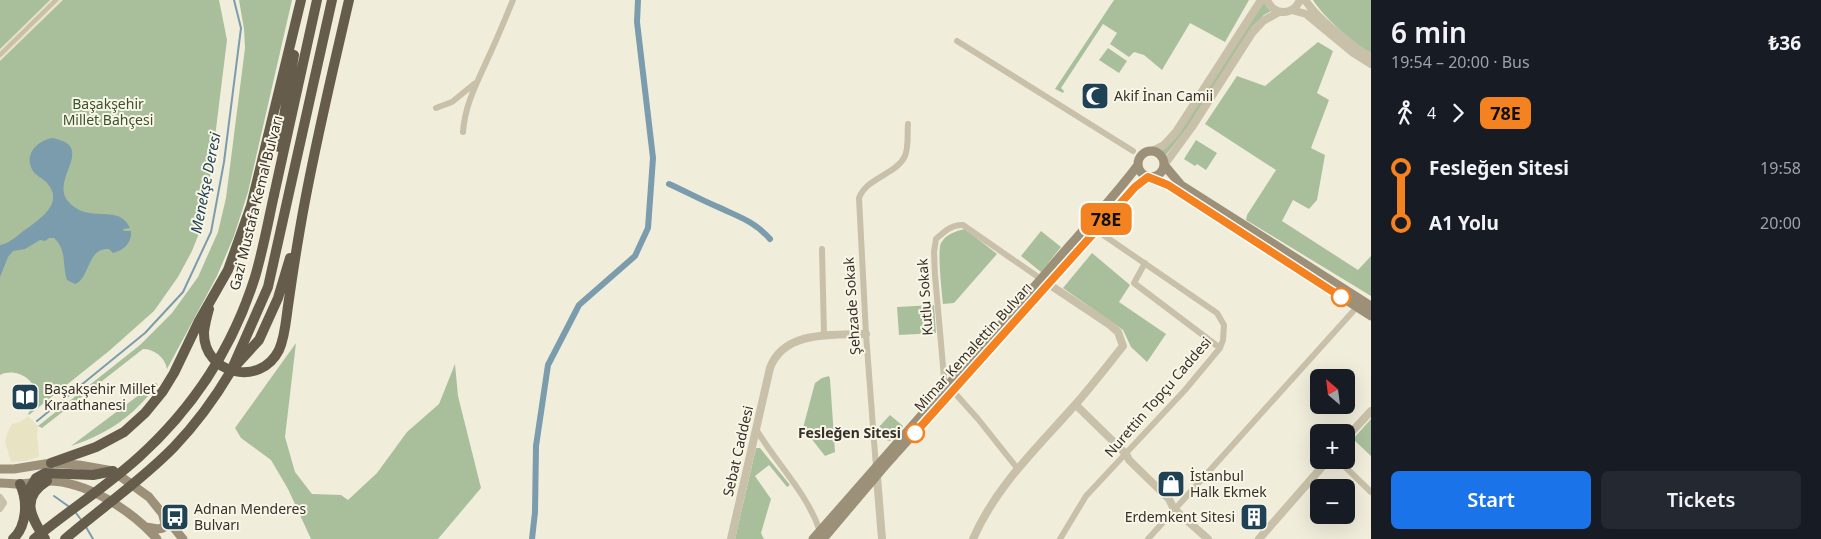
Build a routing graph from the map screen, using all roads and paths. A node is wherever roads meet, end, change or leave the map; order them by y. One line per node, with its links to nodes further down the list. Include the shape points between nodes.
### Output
1 (56, 0): 14 (street)
2 (303, 0): 26 (highway, via 280,129); 32 (highway, via 252,206 228,270)
3 (317, 0): 26 (highway, Gazi Mustafa Kemal Bulvarı)
4 (332, 0): 39 (highway, Gazi Mustafa Kemal Bulvarı, via 268,287)
5 (349, 0): 27 (highway)
6 (513, 0): 17 (street)
7 (1262, 0): 22 (street, via 1176,132 1164,145)
8 (1267, 0): 12 (street)
9 (1300, 0): 11 (street)
10 (1305, 0): 15 (street, via 1315,13)
11 (1292, 10): 12 (street); 16 (street, via 1306,14)
12 (1279, 12): 24 (street, via 1263,21 1252,33)
13 (957, 41): 21 (street)
14 (0, 55)
15 (1371, 58)
16 (1371, 64)
17 (475, 82): 18 (street, via 452,102); 20 (street, via 464,117)
18 (436, 108)
19 (908, 124): 36 (street, Şehzade Sokak, via 905,156 899,164 866,186 859,198)
20 (464, 132)
21 (1133, 151): 22 (main road); 23 (main road)
22 (1150, 152): 23 (main road, via 1141,156); 24 (main road, via 1161,155)
23 (1138, 164): 25 (main road, via 1141,172); 31 (main road, Mimar Kemalettin Bulvarı, via 1100,213 1069,245)
24 (1165, 165): 25 (main road, via 1159,175); 33 (main road, via 1180,185)
25 (1150, 178): 28 (main road, Mimar Kemalettin Bulvarı, via 1135,187); 34 (main road, via 1168,185)
26 (274, 195): 66 (highway, Gazi Mustafa Kemal Bulvarı, bridge, via 256,276 239,322 202,387 177,419 139,457)
27 (300, 224): 39 (highway, via 278,298 259,340); 39 (highway, via 278,352 256,371)
28 (1096, 230): 30 (street, Nurettin Topçu Caddesi); 31 (main road, Mimar Kemalettin Bulvarı)
29 (822, 249): 37 (street)
30 (1145, 263): 38 (street, Nurettin Topçu Caddesi, via 1217,313 1224,326); 38 (street, via 1134,282)
31 (1045, 281): 40 (main road); 40 (street, Kutlu Sokak, via 963,225 952,227 936,239 935,275); 41 (street, via 1110,325 1122,340 1123,346)
32 (210, 301): 39 (highway, via 204,332 206,342 214,359); 46 (highway, via 164,392 146,414 114,438)
33 (1371, 306)
34 (1357, 307): 35 (main road); 61 (street)
35 (1371, 316)
36 (866, 334): 37 (street); 52 (street, Şehzade Sokak)
37 (824, 335): 44 (street, Sebat Caddesi, via 800,340 784,348 774,358)
38 (1220, 348): 45 (street, Nurettin Topçu Caddesi)
39 (231, 371): 68 (highway, Gazi Mustafa Kemal Bulvarı, bridge, via 173,448)
40 (949, 390): 47 (street, via 978,419); 52 (main road)
41 (1076, 404): 45 (street); 47 (street)
42 (1371, 411): 43 (street)
43 (1355, 428)
44 (756, 429): 64 (street, via 792,480); 71 (street, Sebat Caddesi)
45 (1126, 454): 61 (street, via 1128,460 1170,498); 75 (street, Nurettin Topçu Caddesi, via 1086,496)
46 (51, 464): 48 (main road); 51 (main road)
47 (1017, 468): 74 (street, via 1001,489)
48 (0, 469)
49 (1320, 469): 78 (street)
50 (1347, 469): 57 (street)
51 (113, 471): 54 (highway, via 94,475 45,473); 62 (main road, via 149,497)
52 (876, 472): 64 (main road); 73 (street)
53 (47, 480): 54 (main road); 63 (main road, via 91,491); 67 (highway, via 31,500 31,512)
54 (34, 482): 56 (main road); 59 (highway)
55 (0, 483): 56 (main road)
56 (20, 484): 59 (highway)
57 (1371, 492)
58 (0, 497): 60 (street, via 4,503)
59 (25, 497): 65 (highway, via 23,523)
60 (0, 509)
61 (1174, 509): 76 (street); 77 (street)
62 (163, 513): 63 (main road, via 163,528); 70 (main road)
63 (146, 526): 69 (main road)
64 (822, 536): 72 (main road)
65 (13, 539)
66 (34, 539)
67 (46, 539)
68 (65, 539)
69 (157, 539)
70 (183, 539)
71 (731, 539)
72 (813, 539)
73 (882, 539)
74 (973, 539)
75 (1060, 539)
76 (1148, 539)
77 (1208, 539)
78 (1259, 539)

